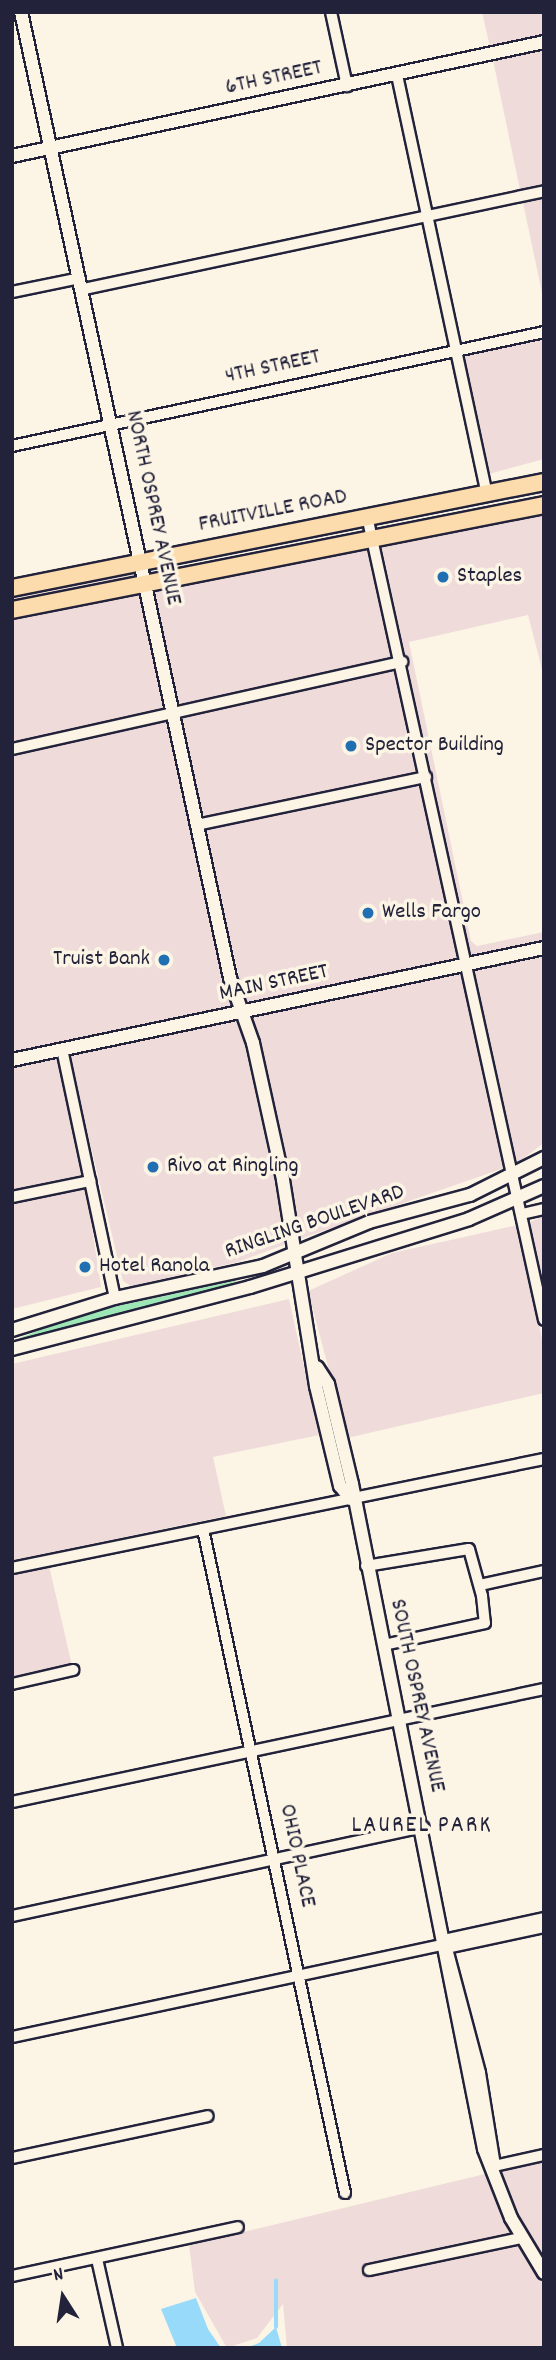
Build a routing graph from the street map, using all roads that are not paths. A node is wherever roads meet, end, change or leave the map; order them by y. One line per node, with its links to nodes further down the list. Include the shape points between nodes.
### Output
1 (21, 12): 6 (street, NORTH OSPREY AVENUE)
2 (331, 12): 5 (street)
3 (544, 42): 4 (street, 6TH STREET)
4 (397, 75): 5 (street, 6TH STREET); 9 (street)
5 (347, 86): 6 (street, 6TH STREET)
6 (51, 148): 7 (street, 6TH STREET); 10 (street, NORTH OSPREY AVENUE)
7 (12, 156)
8 (544, 191): 9 (street)
9 (428, 217): 10 (street); 13 (street)
10 (82, 283): 11 (street); 14 (street, NORTH OSPREY AVENUE)
11 (12, 292)
12 (544, 332): 13 (street, 4TH STREET)
13 (456, 351): 14 (street, 4TH STREET); 17 (street)
14 (113, 424): 15 (street, 4TH STREET); 21 (street, NORTH OSPREY AVENUE)
15 (12, 446)
16 (544, 482): 17 (main road, FRUITVILLE ROAD)
17 (487, 494): 19 (main road, FRUITVILLE ROAD)
18 (544, 505): 20 (main road, FRUITVILLE ROAD)
19 (367, 516): 20 (street); 21 (main road, FRUITVILLE ROAD)
20 (373, 538): 22 (main road, FRUITVILLE ROAD); 25 (street)
21 (141, 562): 22 (street, NORTH OSPREY AVENUE); 23 (main road, FRUITVILLE ROAD)
22 (146, 583): 24 (main road, FRUITVILLE ROAD); 26 (street, NORTH OSPREY AVENUE)
23 (12, 588)
24 (12, 610)
25 (402, 662): 26 (street); 28 (street)
26 (173, 713): 27 (street); 29 (street, NORTH OSPREY AVENUE)
27 (12, 750)
28 (426, 777): 29 (street); 31 (street)
29 (196, 825): 32 (street, NORTH OSPREY AVENUE)
30 (544, 947): 31 (street, MAIN STREET)
31 (466, 964): 32 (street, MAIN STREET); 36 (street)
32 (242, 1013): 33 (street, MAIN STREET); 43 (street, SOUTH OSPREY AVENUE)
33 (62, 1049): 34 (street, MAIN STREET); 37 (street)
34 (12, 1060)
35 (544, 1158): 36 (street, RINGLING BOULEVARD)
36 (515, 1178): 40 (street); 43 (street, RINGLING BOULEVARD)
37 (90, 1181): 39 (street); 45 (street)
38 (544, 1185): 40 (street, RINGLING BOULEVARD)
39 (12, 1197)
40 (519, 1198): 42 (street); 44 (street, RINGLING BOULEVARD)
41 (544, 1209): 42 (street)
42 (522, 1214): 46 (street)
43 (294, 1252): 44 (street, SOUTH OSPREY AVENUE); 45 (street, RINGLING BOULEVARD, via 215,1279)
44 (298, 1269): 48 (street, RINGLING BOULEVARD, via 217,1297); 50 (street, SOUTH OSPREY AVENUE)
45 (116, 1298): 47 (street, RINGLING BOULEVARD)
46 (544, 1320)
47 (12, 1330)
48 (12, 1349)
49 (544, 1459): 50 (street)
50 (351, 1499): 51 (street); 52 (street, SOUTH OSPREY AVENUE)
51 (203, 1530): 53 (street); 61 (street, OHIO PLACE)
52 (366, 1566): 55 (street, via 465,1548); 56 (street, SOUTH OSPREY AVENUE)
53 (12, 1568)
54 (544, 1571): 55 (street)
55 (480, 1585): 56 (street, via 485,1623)
56 (384, 1646): 60 (street, SOUTH OSPREY AVENUE)
57 (74, 1670): 58 (street)
58 (12, 1684)
59 (544, 1689): 60 (street)
60 (399, 1720): 61 (street); 63 (street, SOUTH OSPREY AVENUE)
61 (251, 1751): 62 (street); 64 (street, OHIO PLACE)
62 (12, 1802)
63 (423, 1827): 64 (street); 68 (street, SOUTH OSPREY AVENUE)
64 (275, 1861): 65 (street); 69 (street, OHIO PLACE)
65 (12, 1916)
66 (544, 1918): 68 (street)
67 (544, 1927): 68 (street)
68 (445, 1944): 69 (street); 74 (street, SOUTH OSPREY AVENUE, via 467,2078)
69 (299, 1976): 70 (street); 75 (street, OHIO PLACE)
70 (12, 2037)
71 (208, 2116): 73 (street)
72 (544, 2155): 74 (street)
73 (12, 2158)
74 (494, 2166): 77 (street, SOUTH OSPREY AVENUE)
75 (345, 2193)
76 (238, 2227): 78 (street)
77 (521, 2238): 79 (street); 80 (street, SOUTH OSPREY AVENUE)
78 (97, 2259): 81 (street); 82 (street)
79 (369, 2270)
80 (544, 2273)
81 (12, 2276)
82 (117, 2348)

